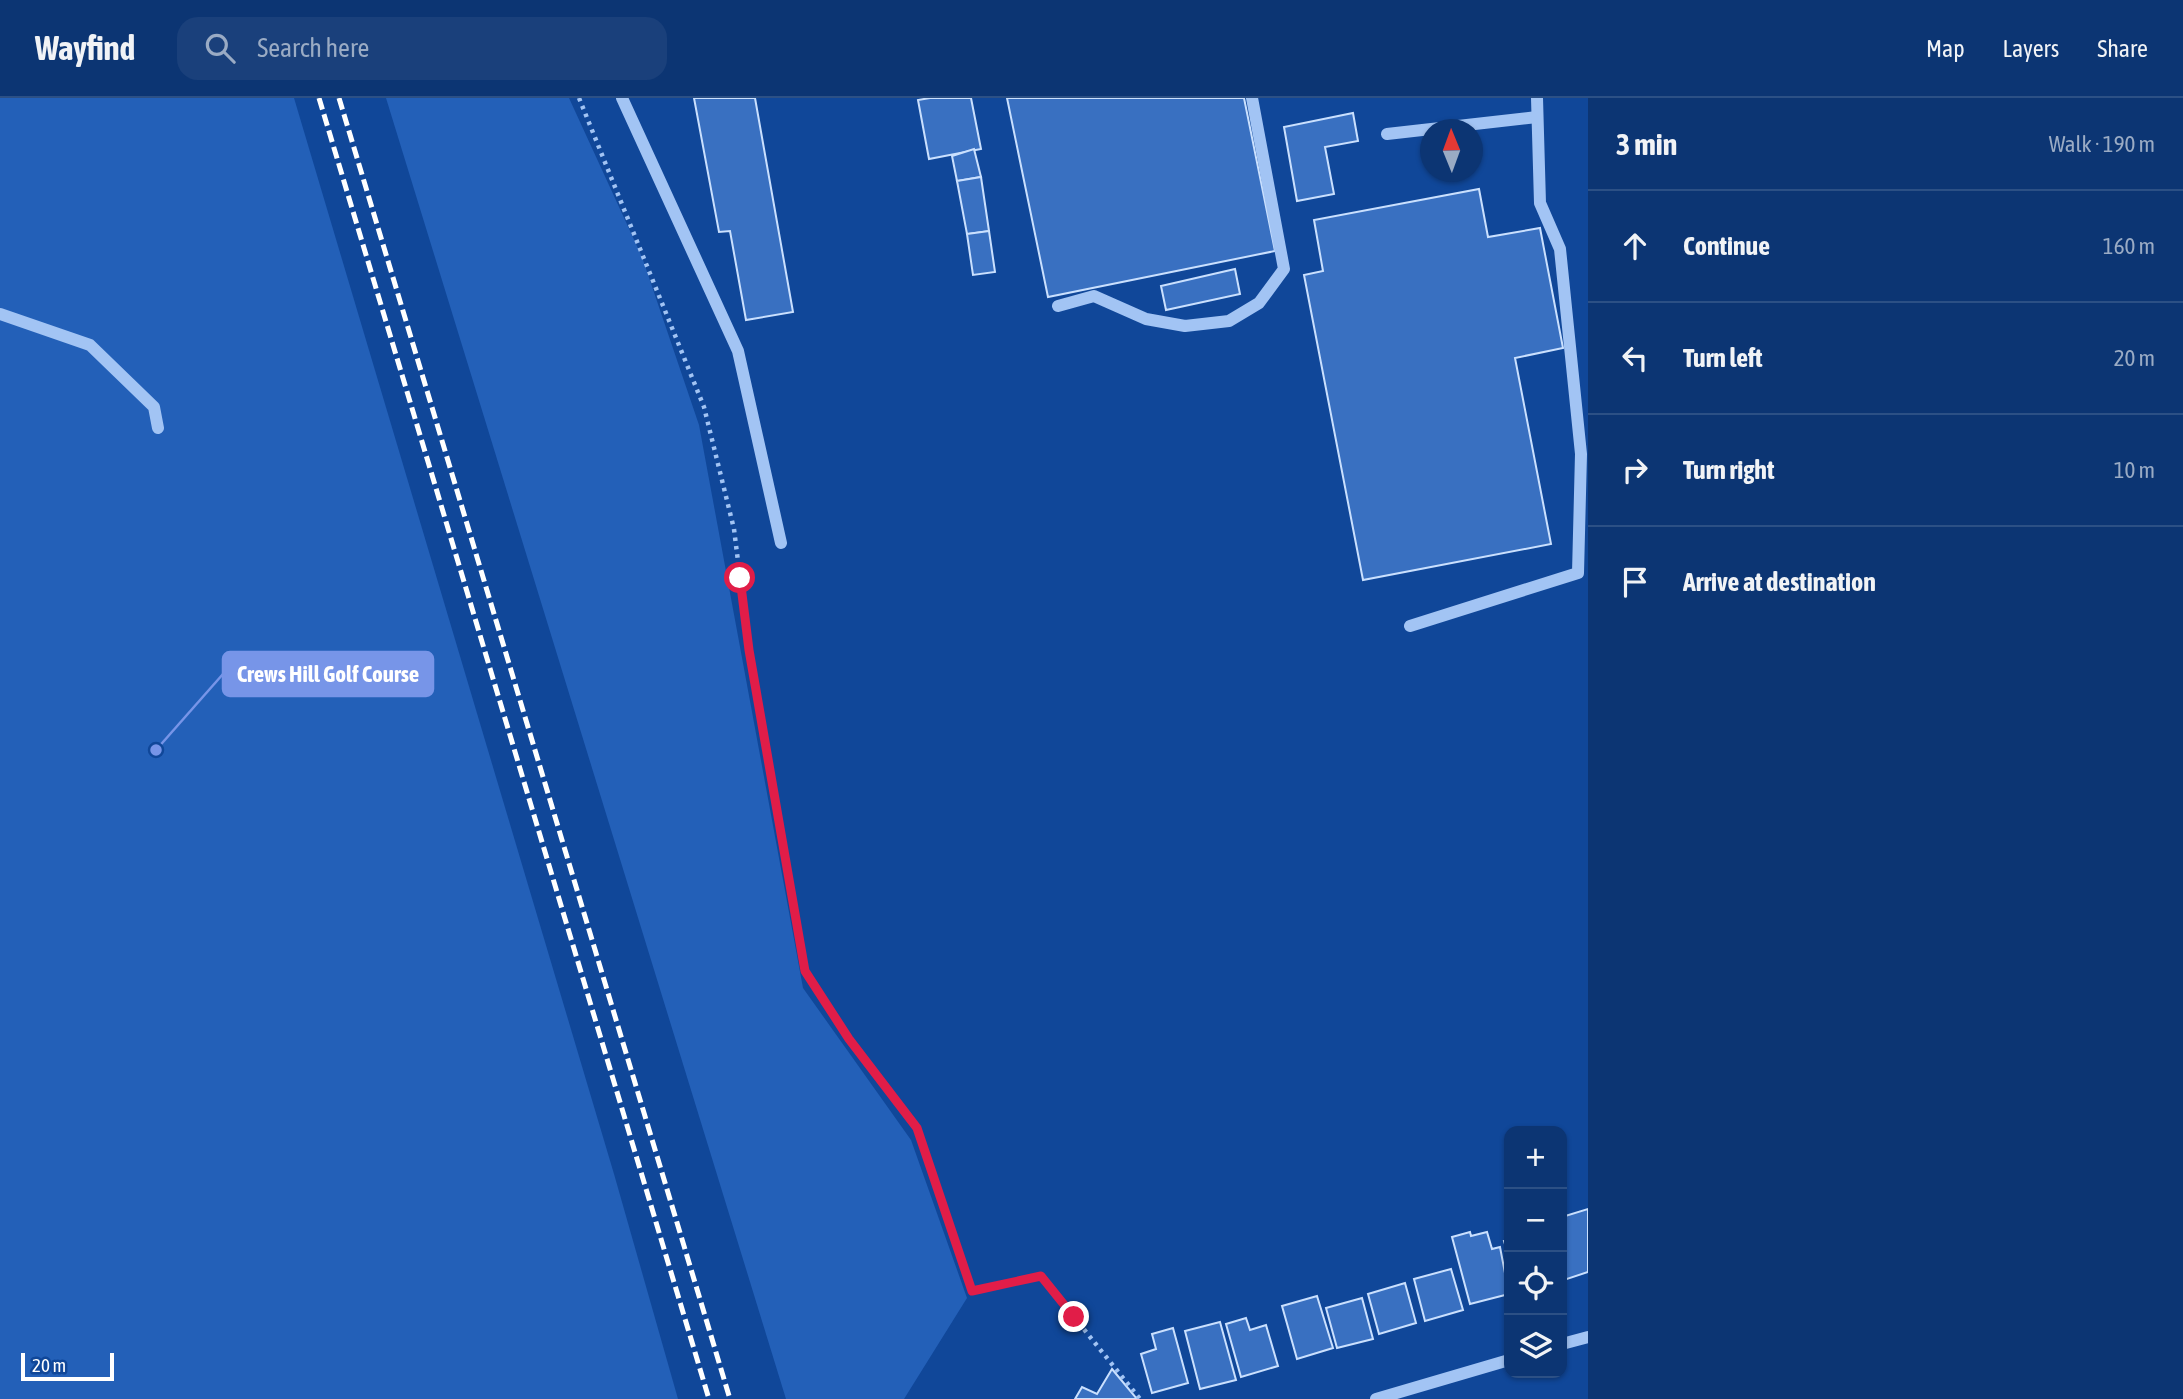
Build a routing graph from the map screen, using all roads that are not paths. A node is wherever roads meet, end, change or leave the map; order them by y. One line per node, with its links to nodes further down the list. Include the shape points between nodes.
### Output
1 (622, 98): 9 (street, via 738,351)
2 (1252, 98): 6 (street, via 1284,269 1259,303 1229,321 1185,326 1146,319 1094,296)
3 (1537, 98): 4 (street)
4 (1537, 117): 5 (street); 10 (street, via 1540,204 1560,249 1571,338 1581,454 1578,573)
5 (1387, 134)
6 (1058, 306)
7 (0, 314): 8 (street, via 90,345 155,407)
8 (158, 428)
9 (781, 543)
10 (1410, 626)
11 (1588, 1336): 12 (street)
12 (1567, 1342)
13 (1504, 1361): 14 (street)
14 (1376, 1399)

